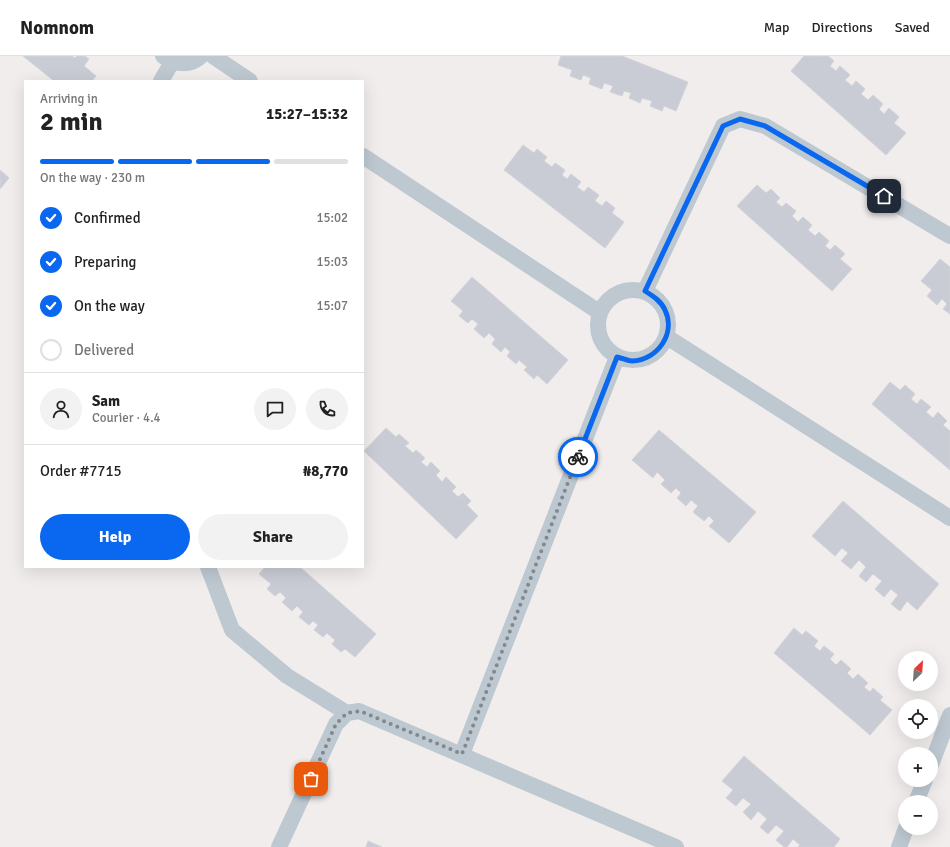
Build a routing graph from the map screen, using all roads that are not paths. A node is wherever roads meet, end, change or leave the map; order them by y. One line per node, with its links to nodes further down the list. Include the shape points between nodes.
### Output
1 (201, 56): 3 (street, via 184,64)
2 (212, 56): 5 (street)
3 (167, 59): 4 (street)
4 (161, 80)
5 (248, 80)
6 (364, 157): 9 (street)
7 (950, 236): 8 (street, via 765,126 740,119 723,126)
8 (645, 291): 9 (street, via 626,290 610,297); 10 (street, via 657,298 665,310 668,323)
9 (599, 312): 11 (street, via 599,338 606,350)
10 (667, 337): 11 (street, via 659,350 647,358 632,361); 12 (street)
11 (617, 357): 17 (street)
12 (950, 518)
13 (208, 568): 14 (street, via 232,630 288,676)
14 (347, 713): 17 (street, via 360,711); 19 (street, via 336,724)
15 (950, 716): 16 (street)
16 (938, 747)
17 (462, 754): 20 (street)
18 (903, 835): 21 (street)
19 (279, 847)
20 (676, 847)
21 (899, 847)

